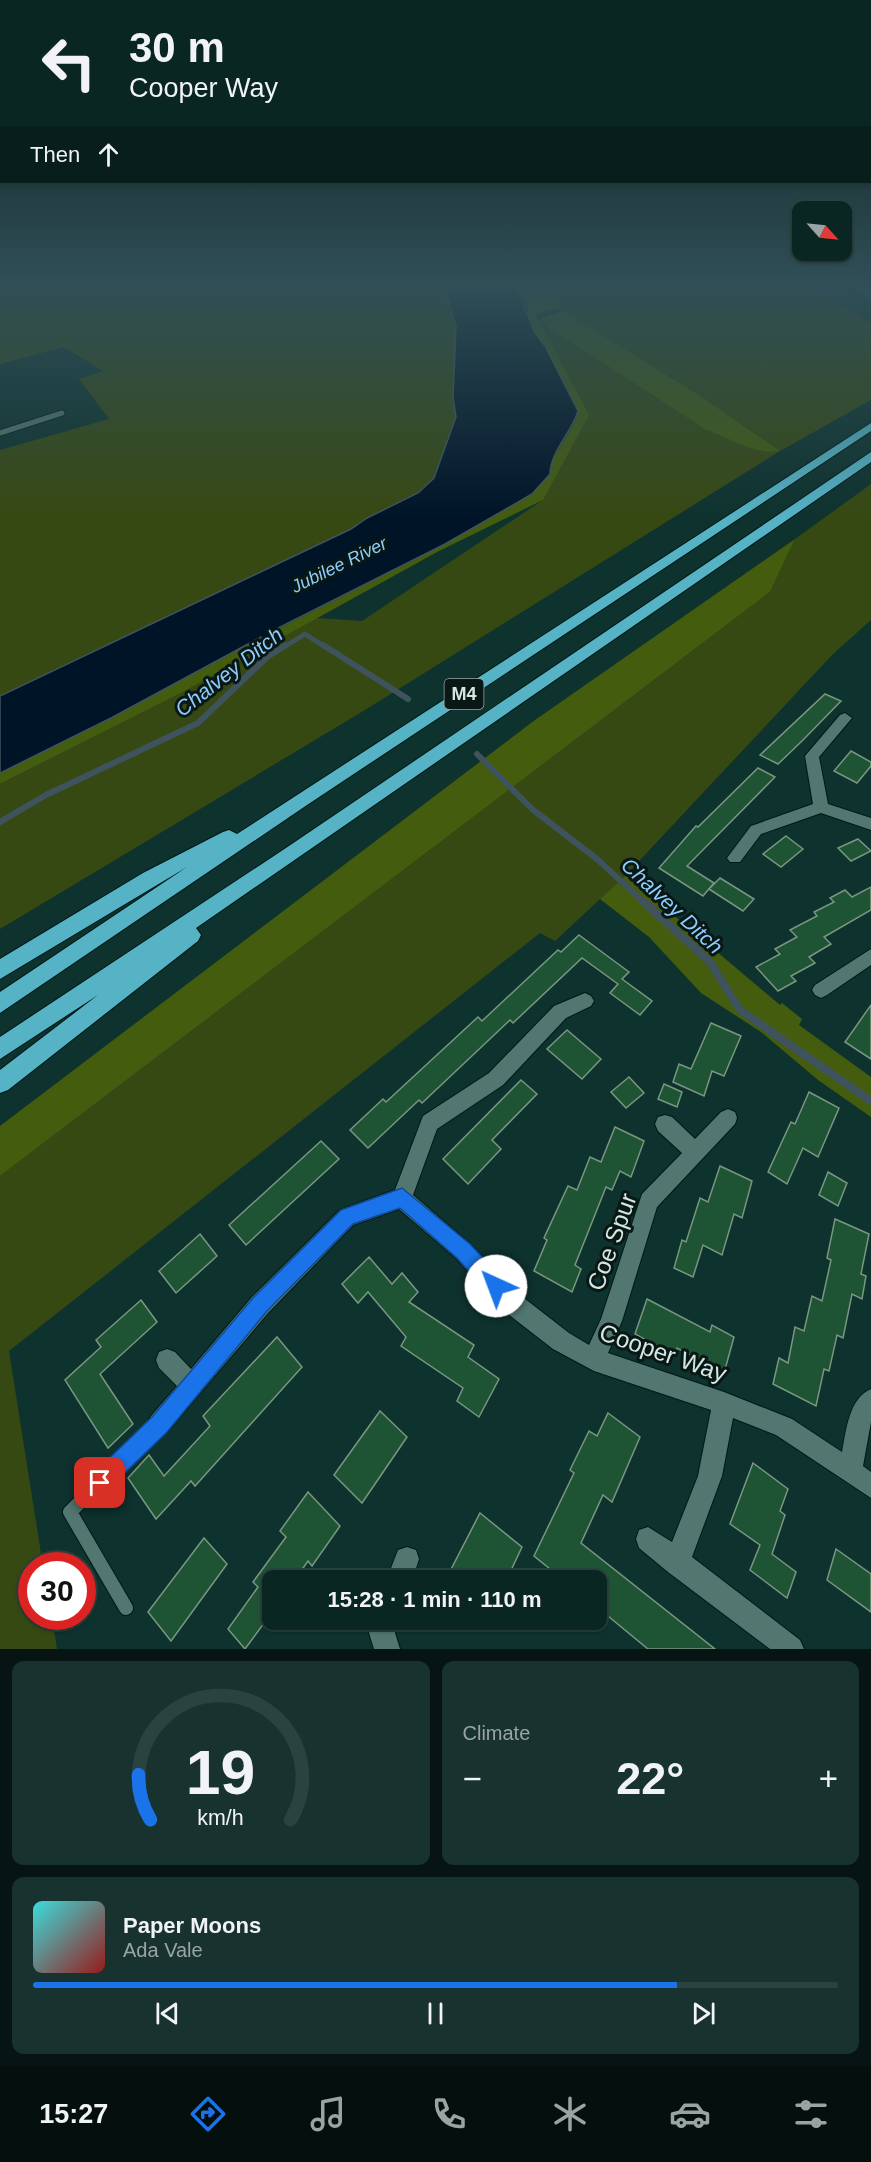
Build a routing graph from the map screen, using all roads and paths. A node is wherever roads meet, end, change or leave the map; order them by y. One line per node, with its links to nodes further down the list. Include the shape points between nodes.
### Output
1 (62, 413): 3 (lane)
2 (871, 426): 6 (highway, M4)
3 (0, 433)
4 (871, 456): 9 (highway, M4)
5 (845, 718): 7 (street, via 812,756)
6 (302, 800): 12 (highway, M4, via 150,878); 15 (highway, M4)
7 (821, 807): 8 (street); 10 (street, via 756,830)
8 (871, 824)
9 (293, 853): 16 (highway, M4); 17 (highway, M4)
10 (735, 858)
11 (871, 956): 13 (street)
12 (0, 970)
13 (821, 990)
14 (585, 1001): 21 (street, via 560,1012 496,1079 430,1123)
15 (0, 1004)
16 (0, 1049)
17 (0, 1083)
18 (728, 1118): 20 (street, Coe Spur)
19 (665, 1124): 20 (street)
20 (695, 1152): 23 (street, Coe Spur, via 649,1201)
21 (402, 1198): 23 (street, Cooper Way, via 463,1251 512,1303 561,1341); 24 (street, via 347,1217 260,1305)
22 (167, 1360): 24 (street)
23 (594, 1360): 26 (street, Cooper Way)
24 (192, 1385): 27 (street)
25 (871, 1400): 28 (street, via 859,1421)
26 (724, 1403): 28 (street, Cooper Way, via 783,1427); 31 (street, via 710,1476)
27 (159, 1424): 32 (lane, via 70,1512)
28 (850, 1470): 29 (street, Cooper Way)
29 (871, 1486)
30 (648, 1539): 31 (street)
31 (677, 1563): 35 (street)
32 (126, 1608)
33 (383, 1630): 34 (street)
34 (387, 1649)
35 (791, 1649)

